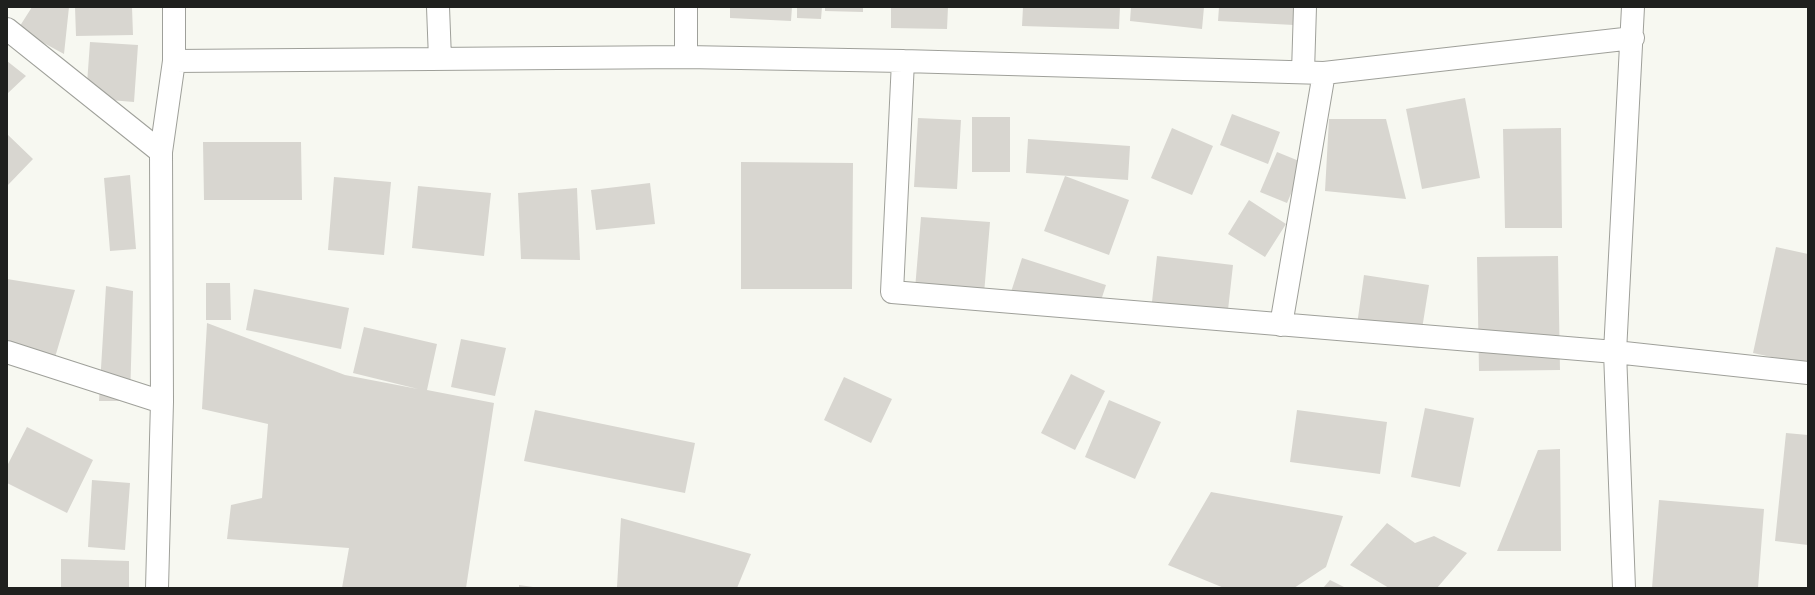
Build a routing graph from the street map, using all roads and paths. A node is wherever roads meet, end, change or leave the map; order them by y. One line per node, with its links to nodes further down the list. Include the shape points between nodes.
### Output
1 (174, 7): 10 (street)
2 (438, 7): 9 (street)
3 (686, 7): 8 (street)
4 (1305, 7): 12 (street)
5 (1633, 7): 7 (street)
6 (7, 29): 14 (street)
7 (1633, 38): 13 (street); 17 (street)
8 (686, 58): 9 (street); 11 (street)
9 (440, 59): 10 (street)
10 (174, 61): 14 (street)
11 (904, 61): 12 (street); 15 (street, via 892,292)
12 (1302, 72): 13 (street)
13 (1324, 73): 15 (street)
14 (161, 152): 19 (street)
15 (1281, 325): 17 (street)
16 (7, 352): 19 (street)
17 (1615, 352): 18 (street); 21 (street)
18 (1808, 373)
19 (162, 402): 20 (street)
20 (157, 588)
21 (1624, 588)

